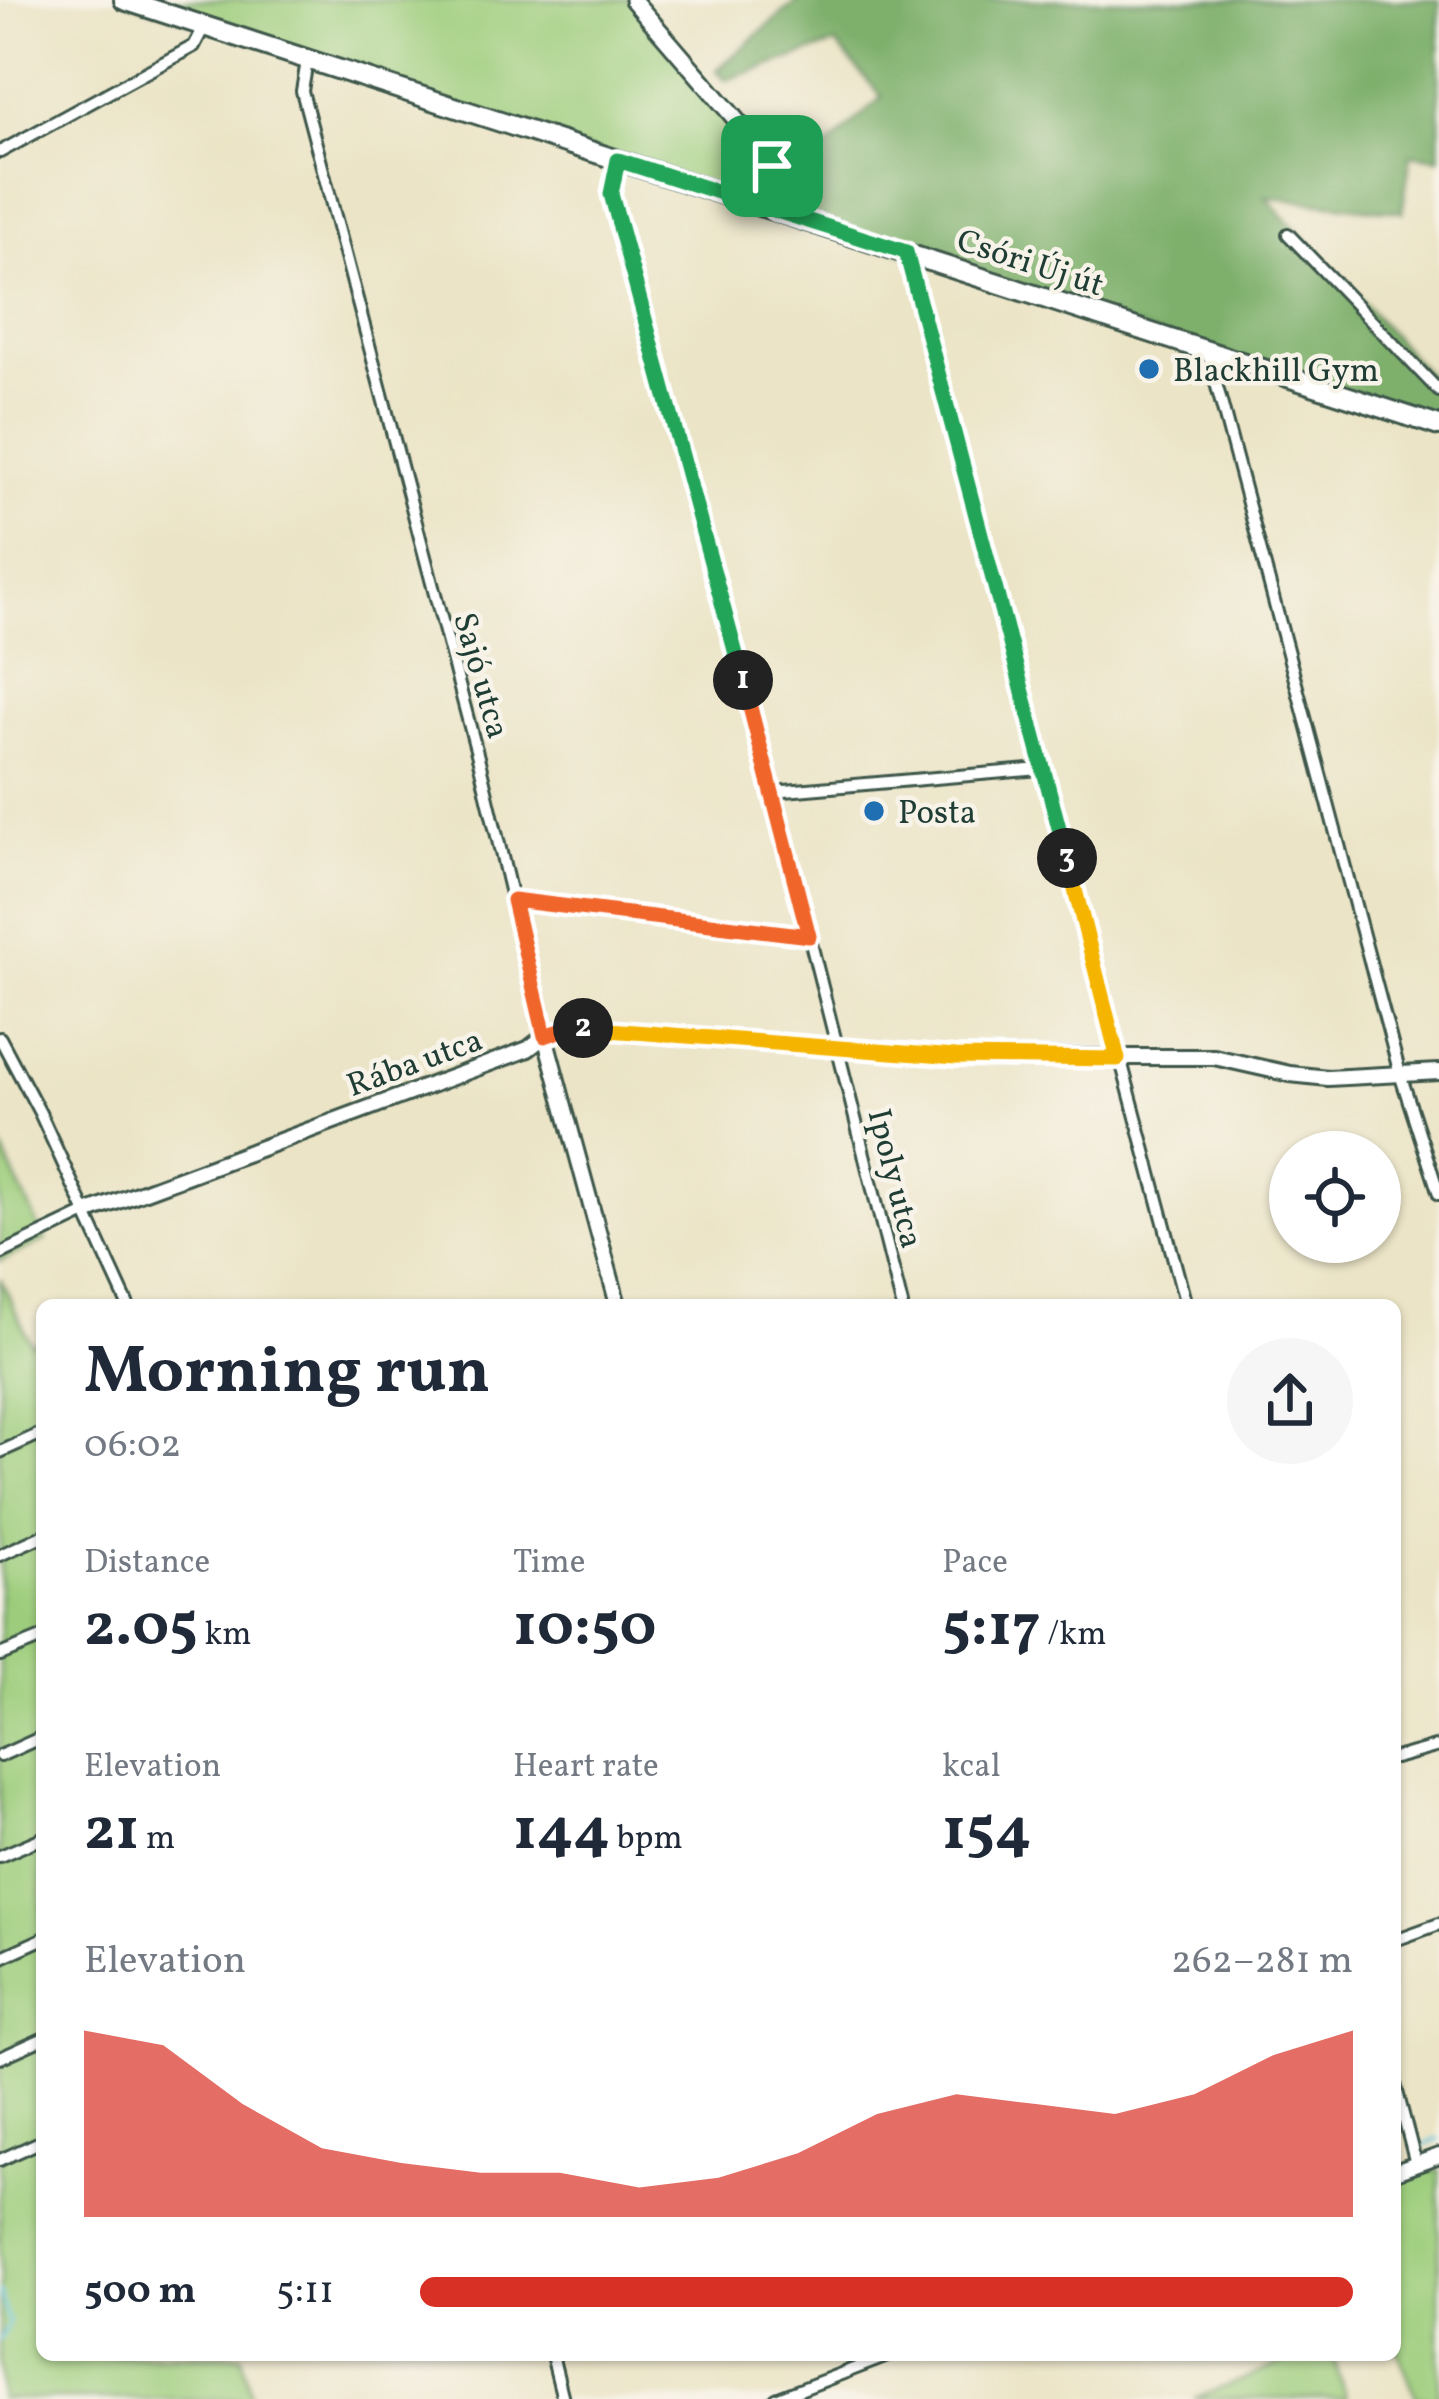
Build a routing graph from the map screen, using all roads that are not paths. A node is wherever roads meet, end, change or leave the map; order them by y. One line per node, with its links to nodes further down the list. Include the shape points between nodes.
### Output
1 (124, 0): 3 (main road, Csóri Új út)
2 (633, 0): 7 (main road, via 766,158)
3 (204, 27): 4 (main road, Csóri Új út); 5 (street, via 194,46)
4 (307, 61): 6 (main road, Csóri Új út); 15 (street, Sajó utca, via 302,91)
5 (0, 152)
6 (618, 160): 7 (main road, Csóri Új út); 14 (street, Ipoly utca, via 611,194)
7 (765, 207): 9 (main road, Csóri Új út)
8 (1288, 234): 11 (street)
9 (906, 252): 10 (main road, Csóri Új út); 13 (street)
10 (1207, 350): 12 (main road, Csóri Új út); 22 (street)
11 (1439, 391)
12 (1439, 426)
13 (1040, 769): 14 (street); 20 (street)
14 (773, 792): 16 (street, Ipoly utca)
15 (513, 900): 16 (street); 17 (street, Sajó utca)
16 (809, 936): 19 (street, Ipoly utca)
17 (545, 1036): 19 (street, Rába utca, via 578,1027); 24 (street, Rába utca); 27 (street, Sajó utca)
18 (0, 1038): 24 (street)
19 (837, 1048): 20 (street, Rába utca); 28 (street, Ipoly utca)
20 (1118, 1059): 22 (street, Rába utca, via 1214,1057 1328,1078); 29 (street)
21 (1439, 1072): 22 (street, Rába utca)
22 (1400, 1074): 23 (street)
23 (1439, 1194)
24 (86, 1213): 25 (street, Rába utca); 26 (street)
25 (0, 1254)
26 (125, 1299)
27 (616, 1299)
28 (900, 1299)
29 (1184, 1299)
30 (36, 1436): 31 (street)
31 (0, 1452)
32 (36, 1539): 33 (street)
33 (0, 1555)
34 (36, 1640): 35 (street)
35 (0, 1655)
36 (36, 1740): 38 (street)
37 (1439, 1746): 39 (street)
38 (0, 1756)
39 (1401, 1756)
40 (36, 1841): 41 (street)
41 (0, 1856)
42 (1439, 1924): 43 (street)
43 (1401, 1938)
44 (36, 1942): 45 (street)
45 (0, 1958)
46 (36, 2042): 47 (street)
47 (0, 2058)
48 (1401, 2107): 52 (street)
49 (36, 2144): 51 (street)
50 (1439, 2156): 52 (street)
51 (0, 2160)
52 (1416, 2164): 53 (street)
53 (1401, 2170)
54 (554, 2361): 56 (street)
55 (874, 2361): 57 (street)
56 (563, 2399)
57 (776, 2399)

